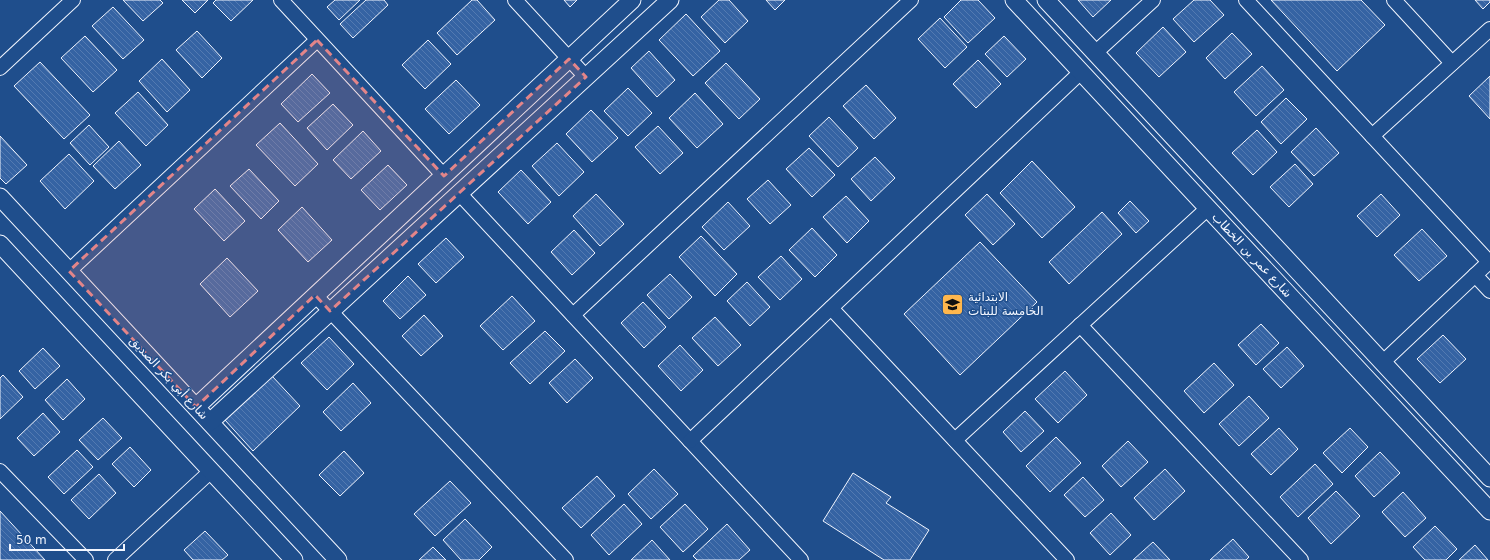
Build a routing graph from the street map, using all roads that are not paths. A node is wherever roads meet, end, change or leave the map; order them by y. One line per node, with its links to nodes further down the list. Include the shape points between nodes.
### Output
1 (73, 0): 17 (street)
2 (281, 0): 13 (street)
3 (515, 0): 15 (street)
4 (632, 0): 15 (street)
5 (670, 0): 19 (street)
6 (911, 0): 33 (street)
7 (1014, 0): 18 (street, شارع عمر بن الخطاب)
8 (1046, 0): 14 (street, شارع عمر بن الخطاب)
9 (1153, 0): 14 (street)
10 (1246, 0): 20 (street)
11 (1394, 0): 16 (street)
12 (1490, 29): 16 (street)
13 (318, 40): 21 (street); 27 (street)
14 (1095, 53): 35 (street, شارع عمر بن الخطاب)
15 (569, 58): 19 (street); 21 (street)
16 (1452, 63): 20 (street)
17 (0, 68)
18 (1081, 72): 24 (street, شارع عمر بن الخطاب); 31 (street)
19 (586, 77): 22 (street)
20 (1372, 136): 26 (street)
21 (444, 176): 30 (street)
22 (459, 193): 32 (street); 33 (street)
23 (0, 196): 27 (street, شارع أبي بكر الصديق)
24 (1208, 208): 34 (street); 43 (street, شارع عمر بن الخطاب)
25 (0, 244): 41 (street)
26 (1490, 261): 28 (street)
27 (69, 271): 36 (street, شارع أبي بكر الصديق)
28 (1474, 275): 29 (street); 35 (street)
29 (1490, 291)
30 (315, 295): 32 (street); 36 (street)
31 (831, 308): 38 (street); 39 (street)
32 (330, 311): 37 (street); 48 (street)
33 (574, 315): 39 (street)
34 (1080, 325): 38 (street); 51 (street)
35 (1383, 362): 42 (street, شارع عمر بن الخطاب)
36 (196, 407): 37 (street, شارع أبي بكر الصديق)
37 (210, 422): 47 (street, شارع أبي بكر الصديق)
38 (955, 440): 50 (street)
39 (690, 441): 49 (street)
40 (0, 471): 44 (street)
41 (211, 471): 45 (street); 46 (street)
42 (1490, 478)
43 (1490, 511)
44 (86, 560)
45 (115, 560)
46 (294, 560)
47 (338, 560)
48 (566, 560)
49 (801, 560)
50 (1067, 560)
51 (1301, 560)

